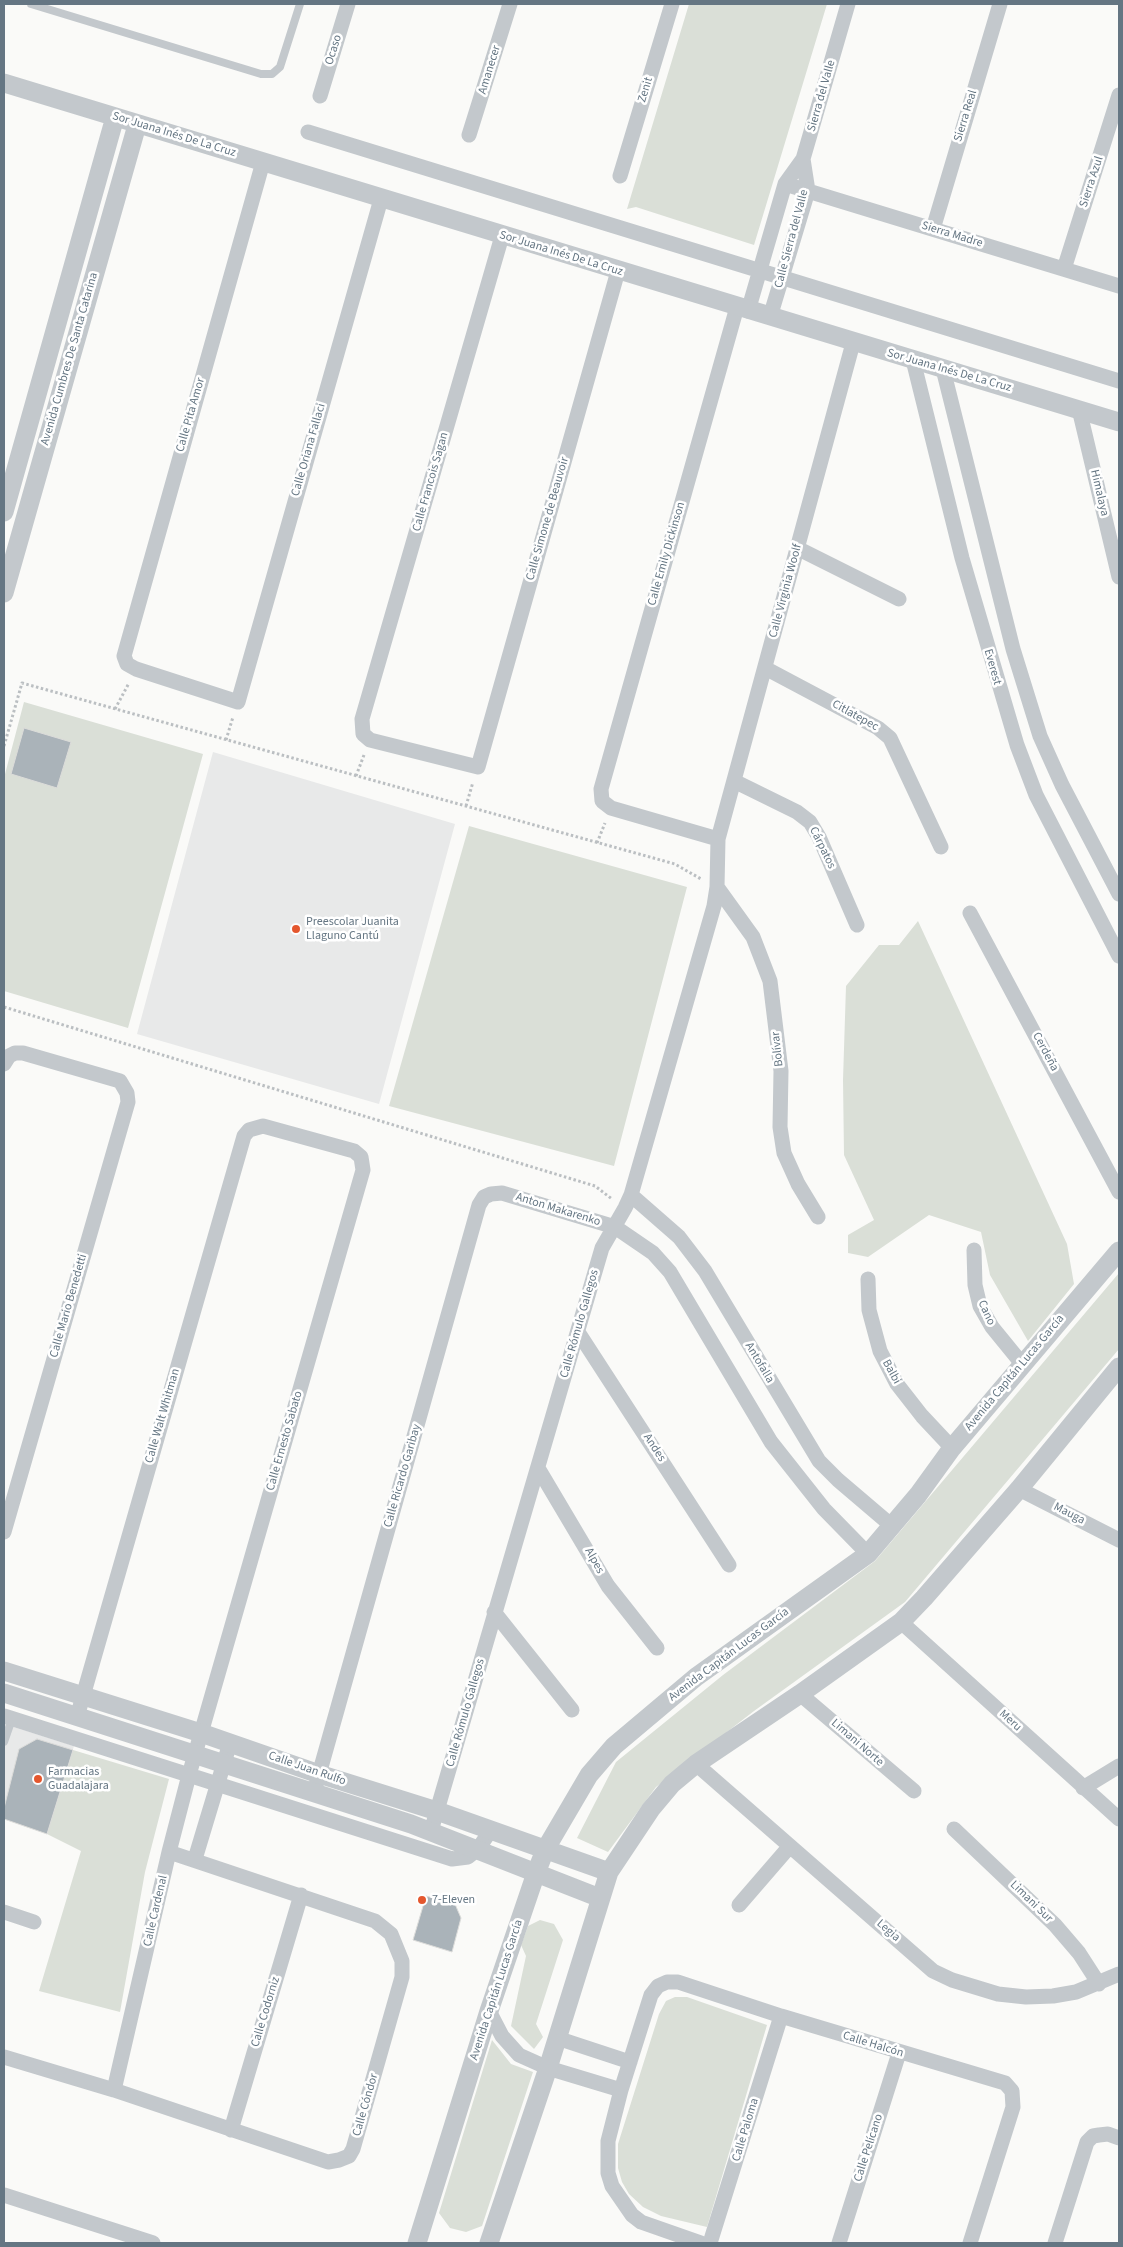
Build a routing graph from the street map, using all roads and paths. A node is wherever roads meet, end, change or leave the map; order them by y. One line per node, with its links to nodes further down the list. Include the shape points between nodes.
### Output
1 (34, 4): 2 (lane, via 261,74 272,74 280,68)
2 (300, 4)
3 (348, 4): 10 (street, Ocaso)
4 (510, 4): 14 (street, Amanecer)
5 (672, 4): 17 (street, Zenit)
6 (848, 4): 15 (street, Sierra del Valle)
7 (1000, 4): 21 (street, Sierra Real)
8 (4, 83): 11 (street, Sor Juana Inés De La Cruz)
9 (1119, 95): 23 (street, Sierra Azul)
10 (320, 96)
11 (114, 117): 12 (street, Sor Juana Inés De La Cruz); 36 (street, Avenida Cumbres De Santa Catarina)
12 (137, 125): 16 (street, Sor Juana Inés De La Cruz); 39 (street, Avenida Cumbres De Santa Catarina)
13 (308, 132): 24 (street)
14 (469, 135)
15 (803, 159): 18 (street, Sierra del Valle); 19 (street, Calle Sierra del Valle)
16 (263, 162): 20 (street, Sor Juana Inés De La Cruz); 41 (street, Calle Pita Amor, via 126,647 124,656)
17 (620, 176)
18 (785, 184): 19 (street, Sierra Madre); 24 (street, Calle Sierra del Valle)
19 (808, 190): 21 (street, Sierra Madre); 26 (street, Calle Sierra del Valle)
20 (381, 199): 22 (street, Sor Juana Inés De La Cruz); 43 (street, Calle Oriana Fallaci)
21 (933, 229): 23 (street, Sierra Madre)
22 (502, 236): 25 (street, Sor Juana Inés De La Cruz); 45 (street, Calle Francois Sagan, via 362,719)
23 (1064, 269): 27 (street, Sierra Madre)
24 (760, 270): 26 (street); 28 (street, Calle Sierra del Valle)
25 (618, 271): 28 (street, Sor Juana Inés De La Cruz); 48 (street, Calle Simone de Beauvoir)
26 (782, 277): 29 (street, Calle Sierra del Valle); 33 (street)
27 (1119, 286)
28 (742, 309): 29 (street, Sor Juana Inés De La Cruz); 52 (street, Calle Emily Dickinson, via 601,789 602,801 611,808)
29 (770, 318): 30 (street, Sor Juana Inés De La Cruz)
30 (853, 343): 31 (street, Sor Juana Inés De La Cruz); 37 (street, Calle Virginia Woolf)
31 (913, 360): 32 (street, Sor Juana Inés De La Cruz); 58 (street, Everest, via 962,558 1017,745 1036,795)
32 (944, 369): 34 (street, Sor Juana Inés De La Cruz); 55 (street, Everest, via 1013,649 1040,736)
33 (1119, 381)
34 (1079, 409): 35 (street, Sor Juana Inés De La Cruz); 38 (street, Himalaya)
35 (1119, 422)
36 (4, 512)
37 (797, 548): 40 (street); 42 (street, Calle Virginia Woolf)
38 (1119, 577)
39 (4, 593)
40 (899, 599)
41 (133, 668): 43 (street); 44 (path)
42 (765, 668): 50 (street, Calle Virginia Woolf); 53 (street, Citlatepec, via 878,728 890,738)
43 (238, 702): 46 (path)
44 (115, 709): 46 (path); 47 (path, via 22,683)
45 (366, 734): 48 (street); 49 (path)
46 (226, 740): 49 (path)
47 (4, 746)
48 (478, 767): 51 (path)
49 (356, 776): 51 (path)
50 (734, 781): 52 (street, Calle Virginia Woolf); 57 (street, Cárpatos, via 797,812 810,822)
51 (466, 806): 54 (path, via 675,864)
52 (718, 839): 54 (street, Calle Rómulo Gallegos)
53 (941, 847)
54 (717, 887): 64 (street, Calle Rómulo Gallegos); 65 (street, Bolívar, via 753,938 770,981 781,1071 780,1126 784,1153)
55 (1119, 894)
56 (970, 913): 62 (street, Cerdeña)
57 (857, 924)
58 (1119, 956)
59 (4, 1007): 64 (path, via 595,1186)
60 (4, 1064): 77 (street, Calle Mario Benedetti, via 14,1053 23,1053 120,1081 128,1102)
61 (244, 1136): 87 (street, Calle Walt Whitman); 91 (street, Calle Ernesto Sabato, via 249,1130 264,1126 354,1151 361,1157 363,1170)
62 (1119, 1192)
63 (502, 1193): 66 (street, Anton Makarenko); 98 (street, Calle Ricardo Garibay, via 491,1194 479,1206)
64 (628, 1202): 66 (street, Calle Rómulo Gallegos); 76 (street, Antofalla, via 679,1238 705,1271 819,1460)
65 (818, 1217)
66 (615, 1227): 70 (street, Calle Rómulo Gallegos, via 602,1248); 79 (street, via 653,1253 670,1272 771,1442 824,1509)
67 (974, 1250): 71 (street, Cano, via 975,1285 980,1306 992,1327)
68 (1119, 1251): 71 (street, Avenida Capitán Lucas García)
69 (868, 1278): 73 (street, Balbi, via 869,1310 880,1351 897,1384)
70 (578, 1332): 74 (street, Calle Rómulo Gallegos); 80 (street, Andes)
71 (1023, 1365): 73 (street, Avenida Capitán Lucas García)
72 (1119, 1367): 75 (street)
73 (952, 1448): 76 (street, Avenida Capitán Lucas García)
74 (538, 1468): 81 (street, Calle Rómulo Gallegos); 83 (street, Alpes, via 608,1586)
75 (1019, 1489): 78 (street, Mauga); 82 (street)
76 (892, 1526): 79 (street, Avenida Capitán Lucas García)
77 (4, 1532)
78 (1119, 1540)
79 (868, 1554): 111 (street, Avenida Capitán Lucas García, via 696,1677 614,1746 589,1775)
80 (730, 1565)
81 (494, 1612): 88 (street); 104 (street, Calle Rómulo Gallegos)
82 (901, 1622): 86 (street); 101 (street, Meru)
83 (657, 1648)
84 (4, 1671): 87 (street, Calle Juan Rulfo)
85 (4, 1693): 90 (street, Calle Juan Rulfo)
86 (800, 1694): 96 (street); 102 (street, Limani Norte)
87 (83, 1696): 90 (street, Calle Walt Whitman); 91 (street, Calle Juan Rulfo)
88 (572, 1710)
89 (8, 1717): 92 (lane); 99 (street)
90 (77, 1717): 94 (street, Calle Juan Rulfo)
91 (201, 1733): 93 (street, Calle Juan Rulfo); 94 (street, Calle Cardenal)
92 (4, 1742)
93 (230, 1743): 95 (street); 98 (street, Calle Juan Rulfo)
94 (195, 1755): 95 (street, Calle Juan Rulfo); 99 (street, Calle Cardenal)
95 (224, 1764): 100 (street); 103 (street, Calle Juan Rulfo)
96 (696, 1764): 109 (street, Legia); 114 (street, via 672,1784 651,1809)
97 (1119, 1766): 101 (street)
98 (320, 1774): 103 (street, Calle Ricardo Garibay); 104 (street, Calle Juan Rulfo)
99 (189, 1775): 100 (street); 112 (street, Calle Cardenal)
100 (218, 1784): 110 (street, via 452,1860 468,1857); 113 (street)
101 (1083, 1788): 105 (street, Meru)
102 (914, 1791)
103 (314, 1792): 108 (street, Calle Juan Rulfo)
104 (437, 1811): 107 (street, Calle Juan Rulfo); 108 (street, Calle Rómulo Gallegos)
105 (1119, 1819)
106 (954, 1829): 122 (street, Limani Sur, via 1054,1925 1079,1953)
107 (491, 1830): 110 (street); 111 (street, Calle Juan Rulfo)
108 (431, 1832): 110 (street, Calle Juan Rulfo)
109 (790, 1846): 118 (street); 122 (street, Legia, via 933,1971 952,1980 998,1994 1026,1996 1053,1996)
110 (478, 1850): 115 (street, Calle Juan Rulfo)
111 (545, 1850): 114 (street, Calle Juan Rulfo); 115 (street, Avenida Capitán Lucas García)
112 (169, 1852): 113 (street, Calle Cóndor); 130 (street, Calle Cardenal)
113 (195, 1859): 116 (street, Calle Cóndor)
114 (609, 1872): 117 (street)
115 (536, 1873): 117 (street, Calle Juan Rulfo); 123 (street, Avenida Capitán Lucas García)
116 (301, 1894): 132 (street, Calle Codorniz); 132 (street, Calle Cóndor, via 376,1921 391,1934 402,1961 402,1977 353,2148 349,2156 328,2162)
117 (600, 1898): 125 (street)
118 (739, 1905)
119 (4, 1912): 120 (street)
120 (34, 1922)
121 (1119, 1974): 122 (street, Legia)
122 (1098, 1984)
123 (489, 2011): 129 (street, via 502,2036 519,2055); 137 (street, Avenida Capitán Lucas García)
124 (781, 2016): 126 (street, Calle Halcón); 128 (street, Calle Halcón, via 678,1982 667,1982 658,1986 651,1995); 140 (street, Calle Paloma)
125 (557, 2038): 128 (street); 129 (street)
126 (899, 2053): 141 (street, Calle Pelícano); 142 (street, Calle Halcón, via 1005,2083 1012,2091 1014,2108)
127 (4, 2057): 130 (street, Calle Cóndor)
128 (630, 2062): 131 (street, Calle Halcón)
129 (548, 2068): 131 (street); 138 (street)
130 (114, 2090): 132 (street, Calle Cóndor)
131 (621, 2090): 139 (street, Calle Halcón, via 608,2142 608,2173 612,2186 621,2202 641,2222)
132 (231, 2130)
133 (1114, 2136): 143 (street, via 1093,2136 1087,2142)
134 (4, 2195): 135 (street)
135 (116, 2238): 136 (street)
136 (152, 2243)
137 (417, 2243)
138 (489, 2243)
139 (701, 2243)
140 (710, 2243)
141 (839, 2243)
142 (970, 2243)
143 (1055, 2243)

